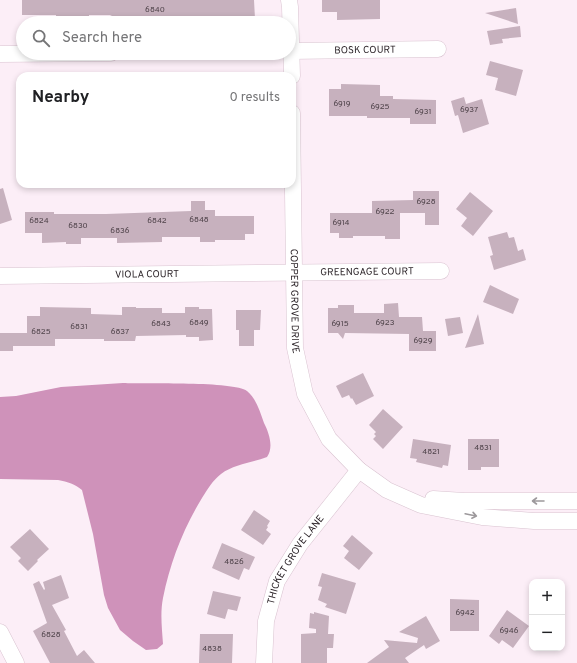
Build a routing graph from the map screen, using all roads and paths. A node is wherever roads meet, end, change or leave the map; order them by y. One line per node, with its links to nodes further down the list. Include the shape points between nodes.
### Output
1 (288, 0): 2 (street)
2 (289, 16)
3 (438, 49): 4 (street, BOSK COURT)
4 (296, 51)
5 (0, 54): 6 (street)
6 (16, 54)
7 (291, 60): 8 (street)
8 (292, 72)
9 (293, 188): 11 (street, COPPER GROVE DRIVE)
10 (441, 271): 11 (street, GREENGAGE COURT)
11 (294, 272): 12 (street, VIOLA COURT); 13 (street, COPPER GROVE DRIVE, via 295,348 305,394 329,439)
12 (0, 276)
13 (359, 470): 14 (street, COPPER GROVE DRIVE, one-way to 13, via 464,501 429,498 396,487); 15 (street, COPPER GROVE DRIVE, one-way to 15, via 387,490 421,505 482,518); 18 (street, THICKET GROVE LANE, via 300,544 277,581 266,621)
14 (577, 501)
15 (577, 521)
16 (0, 632): 17 (street)
17 (16, 663)
18 (264, 663)

